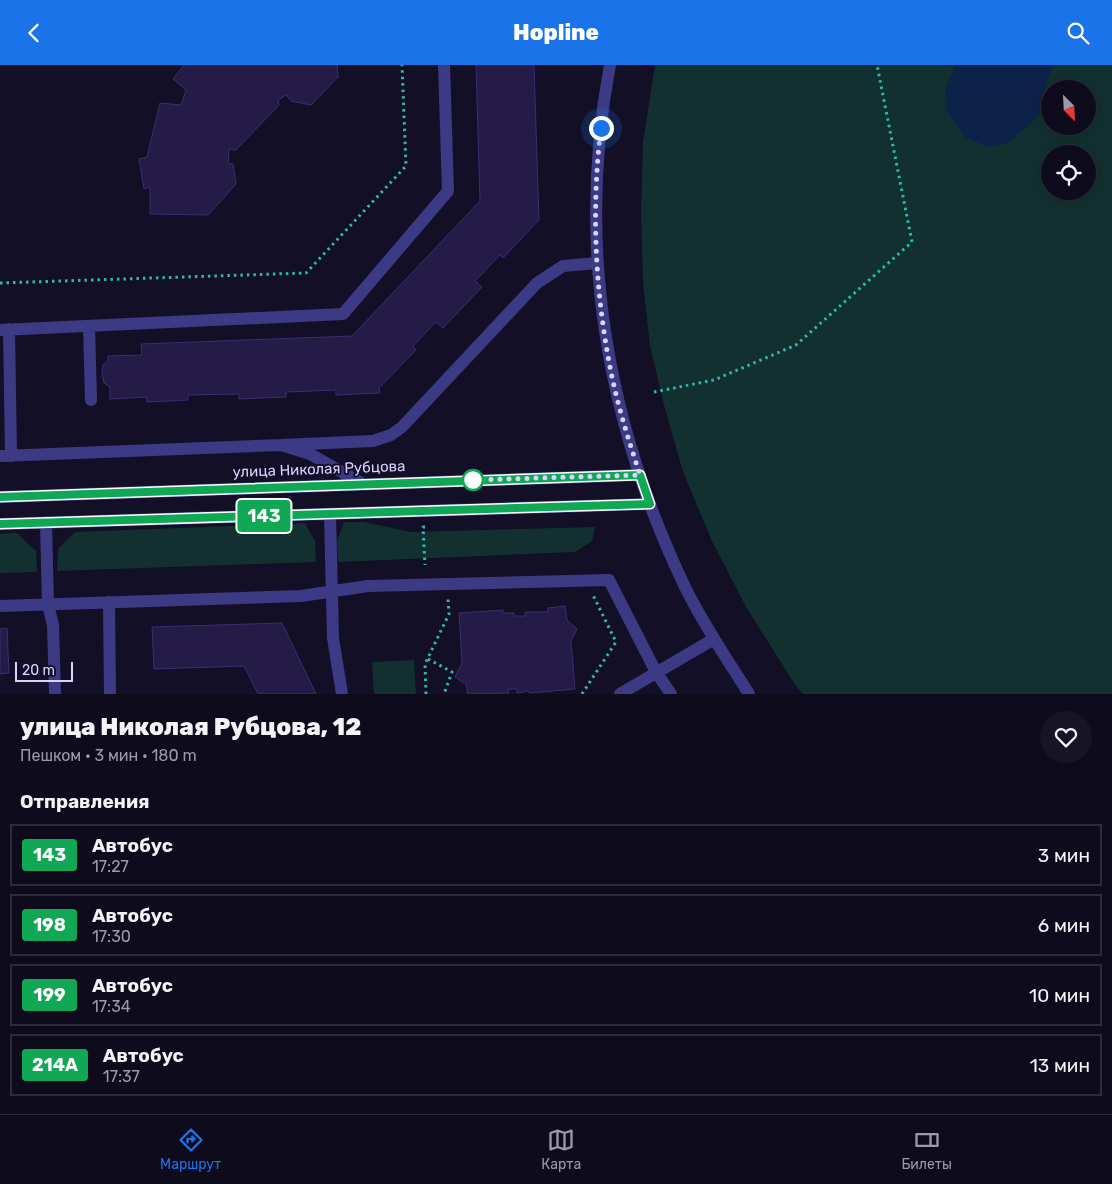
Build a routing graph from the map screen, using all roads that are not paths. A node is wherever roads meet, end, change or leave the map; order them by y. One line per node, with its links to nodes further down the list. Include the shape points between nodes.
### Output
1 (444, 65): 4 (street, via 448,191 343,314)
2 (610, 65): 3 (street, via 599,144)
3 (597, 263): 7 (street, via 564,266 537,283 392,435 372,441); 9 (street, via 611,372)
4 (89, 326): 5 (street); 6 (street)
5 (5, 329): 8 (street)
6 (91, 400)
7 (281, 445): 8 (street); 10 (street, via 310,454)
8 (6, 456)
9 (640, 475): 10 (street, улица Николая Рубцова); 12 (street)
10 (363, 484): 11 (street, улица Николая Рубцова)
11 (0, 497)
12 (650, 504): 13 (street); 20 (street, via 685,587)
13 (330, 514): 14 (street); 16 (street)
14 (46, 522): 15 (street); 18 (street)
15 (0, 524)
16 (332, 592): 17 (street, via 301,596); 21 (street, via 368,586 609,580); 24 (street, via 333,638)
17 (109, 602): 18 (street); 23 (street)
18 (48, 605): 19 (street); 22 (street, via 53,625)
19 (0, 607)
20 (714, 639): 21 (street); 27 (street)
21 (656, 672): 25 (street); 26 (street)
22 (55, 694)
23 (110, 694)
24 (342, 694)
25 (620, 694)
26 (671, 694)
27 (749, 694)

